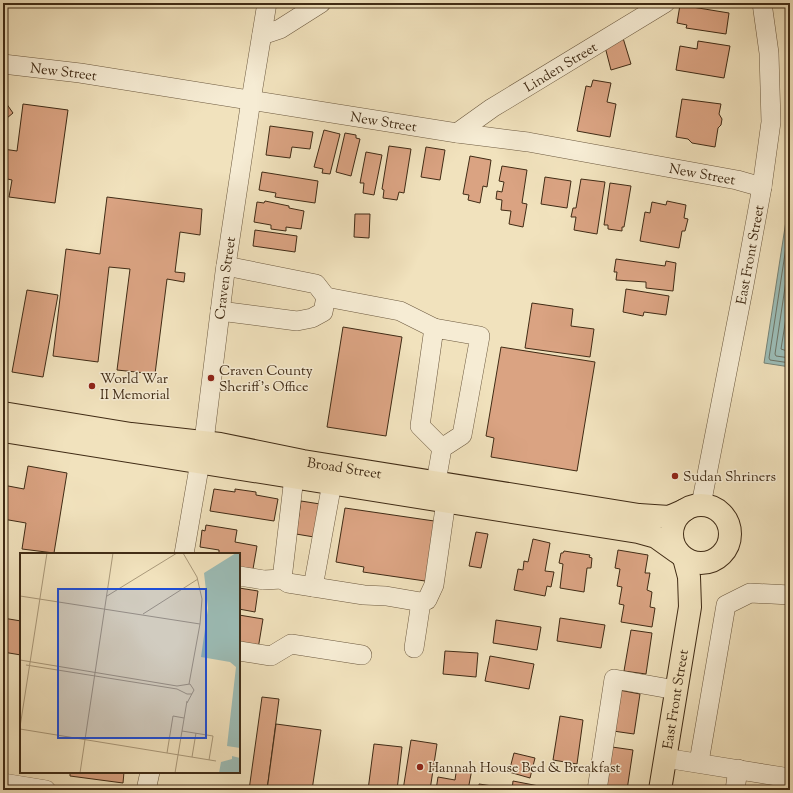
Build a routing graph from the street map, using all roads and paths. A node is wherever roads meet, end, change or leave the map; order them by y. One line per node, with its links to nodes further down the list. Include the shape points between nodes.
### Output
1 (267, 3): 5 (street, Craven Street)
2 (322, 3): 5 (street, via 280,29)
3 (665, 3): 8 (street, Linden Street, via 492,108)
4 (762, 3): 9 (street, East Front Street, via 769,53 771,122)
5 (262, 35): 7 (street, Craven Street)
6 (3, 64): 7 (street, New Street)
7 (251, 100): 8 (street, New Street); 10 (street, Craven Street)
8 (457, 133): 9 (street, New Street, via 528,142)
9 (762, 187): 22 (street, East Front Street)
10 (226, 266): 11 (street, via 316,284); 12 (street, Craven Street)
11 (326, 297): 12 (street, via 323,312 312,318 297,321); 13 (street, via 400,311)
12 (220, 311): 17 (street, Craven Street)
13 (434, 328): 16 (street, via 420,426); 16 (street, via 480,336 462,435)
14 (3, 413): 17 (main road, Broad Street, via 131,434)
15 (3, 431): 17 (main road, Broad Street)
16 (442, 448): 19 (street)
17 (202, 452): 18 (main road, Broad Street); 19 (main road, Broad Street, via 303,461); 23 (street, Craven Street)
18 (294, 477): 20 (main road, Broad Street); 27 (street)
19 (436, 482): 22 (main road, Broad Street, via 639,515 669,517)
20 (332, 483): 21 (main road, Broad Street); 28 (street)
21 (446, 501): 24 (main road, Broad Street, via 656,536); 30 (street, via 434,585 427,600)
22 (693, 507): 24 (main road, via 678,515 672,529 672,541); 25 (main road, via 719,511 724,515 730,533 728,545)
23 (184, 553)
24 (680, 555): 25 (main road, via 703,564); 31 (main road, East Front Street, via 689,577)
25 (716, 560): 31 (main road, East Front Street, via 701,579)
26 (240, 576): 27 (street, via 264,580)
27 (282, 579): 28 (street, via 288,584)
28 (313, 587): 30 (street)
29 (790, 595): 37 (street, via 750,593 726,605)
30 (421, 602): 32 (street)
31 (690, 607): 35 (main road, East Front Street)
32 (414, 648)
33 (240, 651): 34 (street, via 271,656 291,644)
34 (362, 655)
35 (676, 690): 36 (main road, East Front Street); 44 (street, via 614,679)
36 (665, 758): 37 (street); 45 (main road, East Front Street)
37 (699, 762): 38 (street)
38 (738, 769): 40 (street); 46 (street)
39 (150, 773): 43 (street)
40 (790, 778)
41 (3, 783): 42 (street)
42 (46, 790)
43 (146, 790)
44 (597, 790)
45 (660, 790)
46 (735, 790)

